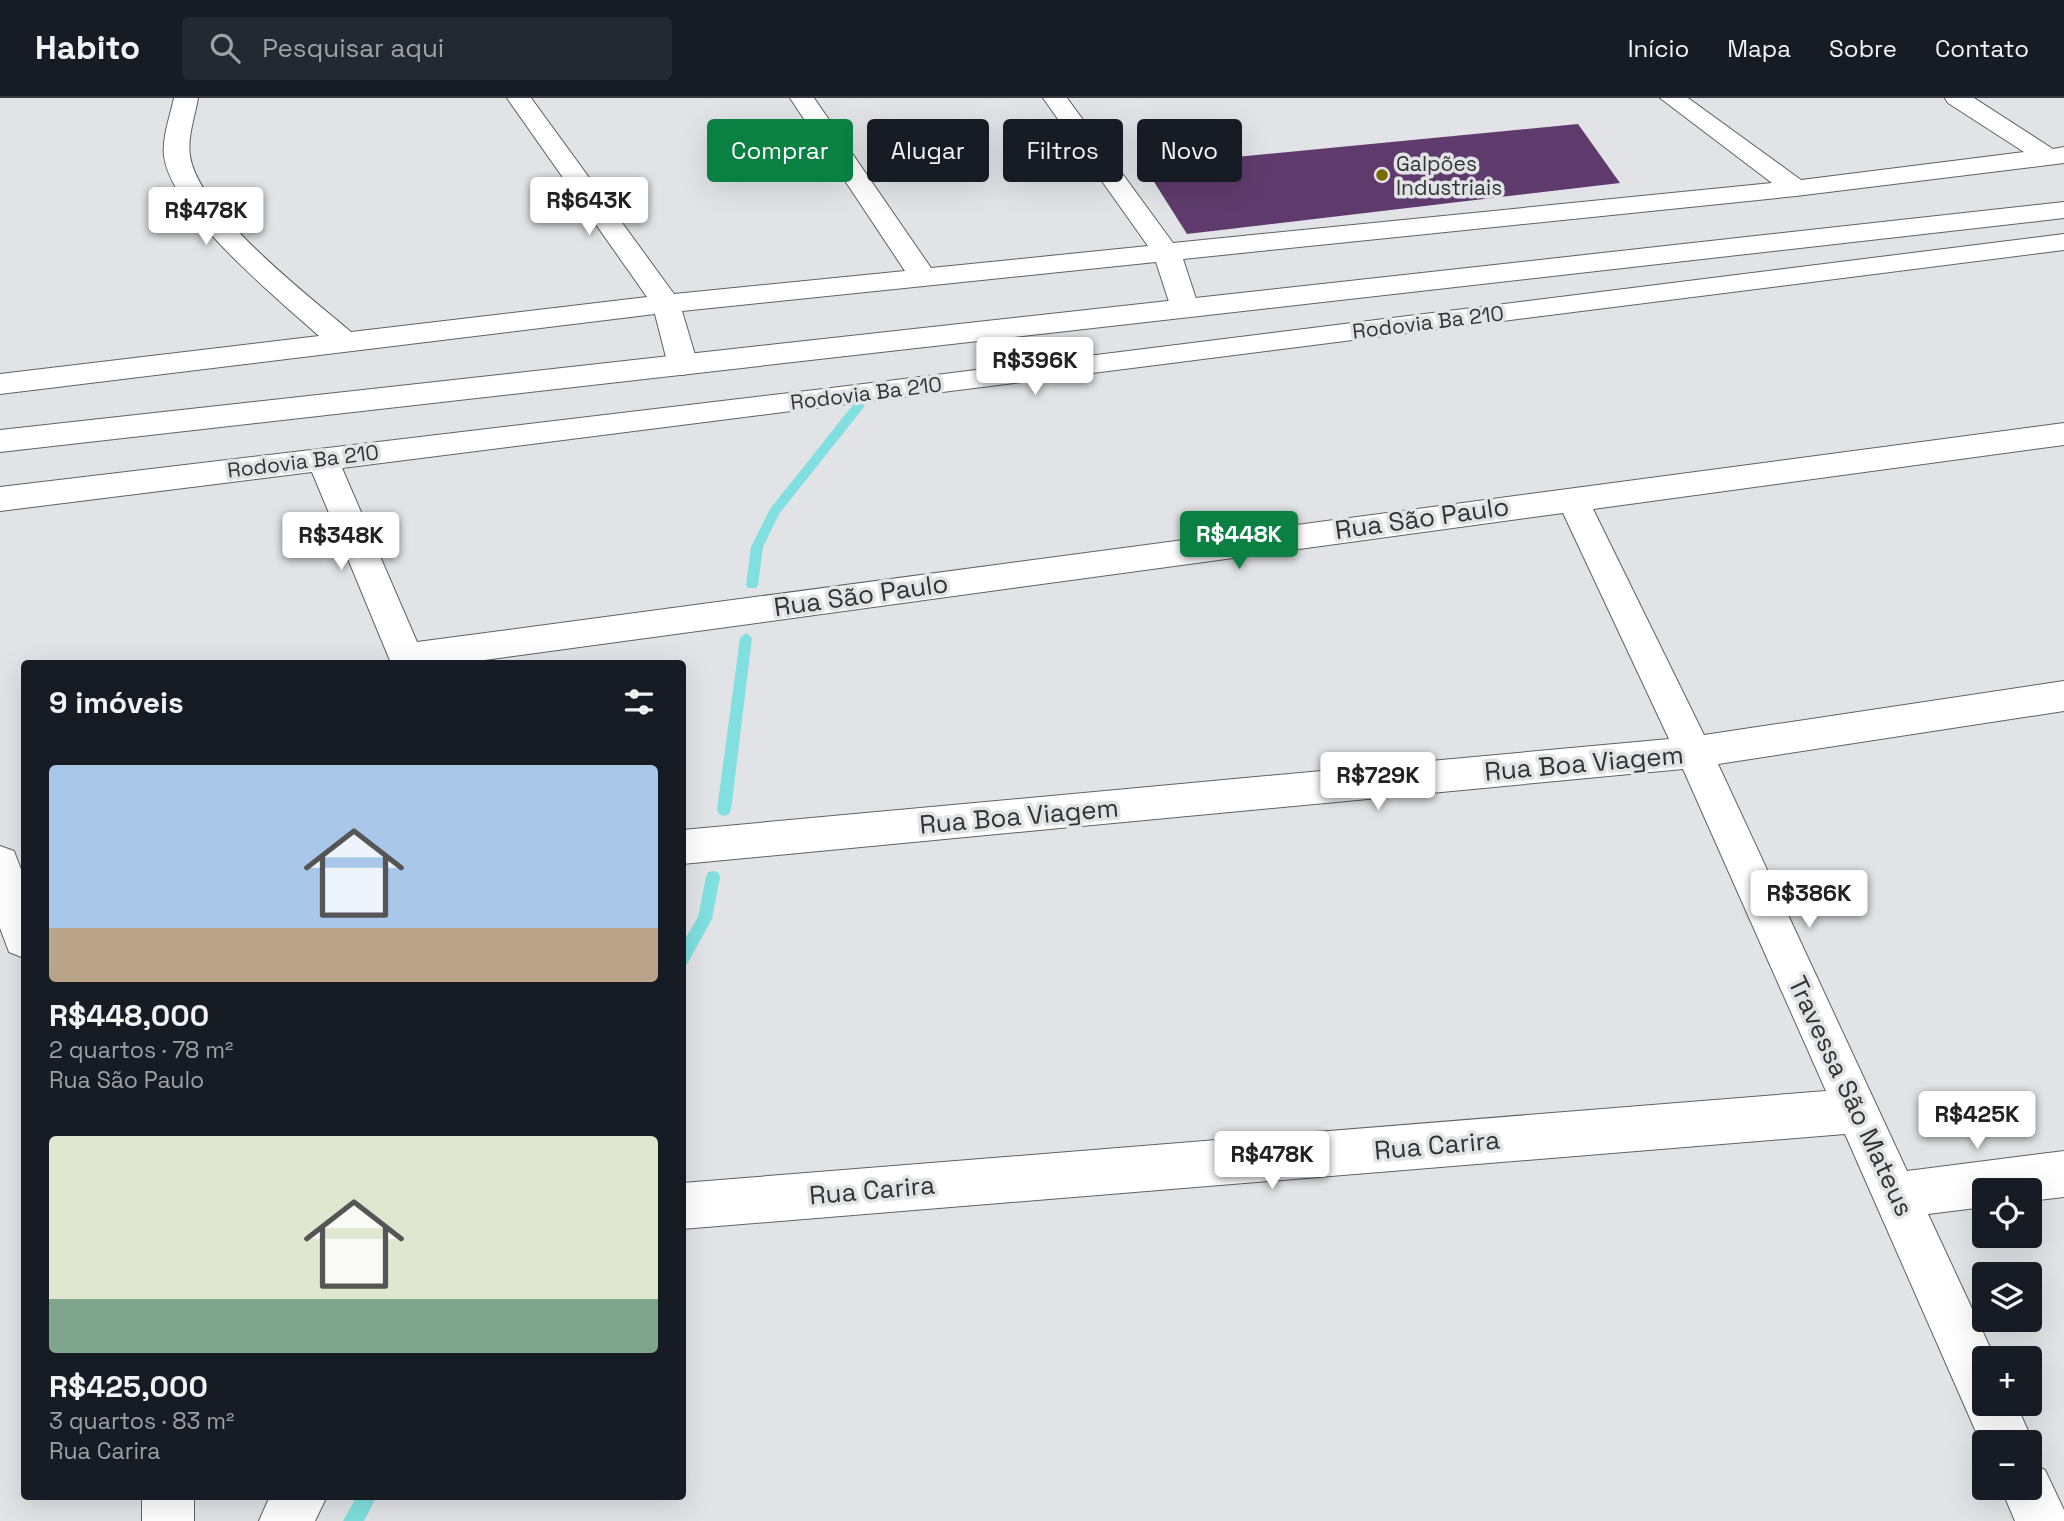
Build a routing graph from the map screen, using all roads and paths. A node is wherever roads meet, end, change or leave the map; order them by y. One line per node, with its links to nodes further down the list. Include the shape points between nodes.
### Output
1 (186, 98): 15 (street, via 177,157 190,188 226,234)
2 (519, 98): 13 (street)
3 (802, 98): 12 (street)
4 (1055, 98): 11 (street)
5 (1672, 98): 8 (street)
6 (1957, 98): 7 (street)
7 (2056, 156): 8 (street)
8 (1796, 188): 11 (street)
9 (2064, 210): 14 (street, Rodovia Ba 210)
10 (2064, 242): 20 (street, Rodovia Ba 210)
11 (1167, 254): 12 (street); 14 (street)
12 (923, 277): 13 (street)
13 (666, 304): 15 (street); 16 (street)
14 (1185, 308): 16 (street, Rodovia Ba 210)
15 (346, 344): 17 (street)
16 (683, 365): 19 (street, Rodovia Ba 210)
17 (0, 384)
18 (2064, 434): 21 (street, Rua São Paulo)
19 (0, 441)
20 (322, 459): 22 (street, Rodovia Ba 210); 23 (street)
21 (1572, 498): 23 (street, Rua São Paulo); 25 (street, Travessa São Mateus)
22 (0, 499)
23 (408, 660)
24 (2064, 696): 25 (street, Rua Boa Viagem)
25 (1695, 752): 26 (street, Rua Boa Viagem); 29 (street, Travessa São Mateus)
26 (686, 848)
27 (0, 863): 28 (street)
28 (21, 930)
29 (1857, 1111): 31 (street, Travessa São Mateus); 32 (street, Rua Carira)
30 (2064, 1174): 31 (street)
31 (1898, 1195): 33 (street, Travessa São Mateus)
32 (686, 1206)
33 (1972, 1364)
34 (167, 1500): 37 (street)
35 (298, 1500): 38 (street)
36 (2032, 1500): 39 (street)
37 (168, 1521)
38 (285, 1521)
39 (2042, 1521)

